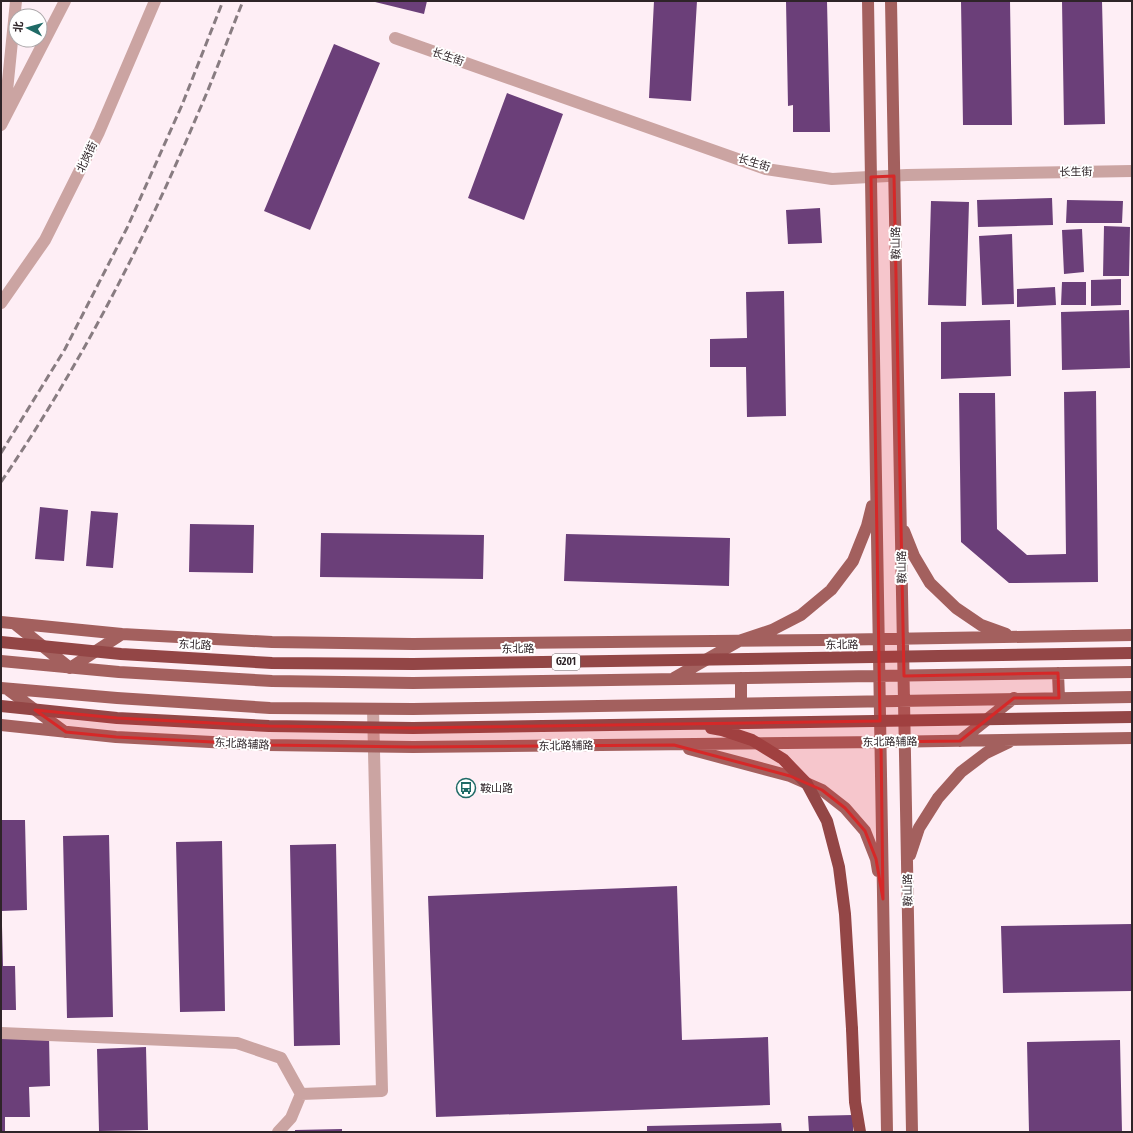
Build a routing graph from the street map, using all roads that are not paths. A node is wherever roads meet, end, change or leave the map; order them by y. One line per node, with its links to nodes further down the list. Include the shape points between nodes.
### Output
1 (16, 1): 7 (street)
2 (65, 1): 7 (street)
3 (155, 1): 11 (street, 北岗街, via 99,132 46,240)
4 (868, 1): 10 (main road)
5 (891, 1): 9 (main road, 鞍山路)
6 (395, 38): 10 (street, 长生街, via 766,169 832,179)
7 (3, 122)
8 (1132, 171): 9 (street, 长生街)
9 (894, 176): 10 (street, 长生街); 13 (main road, 鞍山路)
10 (871, 177): 12 (main road)
11 (1, 303)
12 (876, 486): 19 (main road); 21 (main road, via 867,526 853,561 831,590 801,615 772,630)
13 (901, 524): 18 (main road, via 914,556 930,583 956,608 981,625); 20 (main road, 鞍山路)
14 (1, 622): 15 (main road)
15 (15, 624): 16 (main road); 25 (main road)
16 (122, 634): 21 (main road, via 272,642 413,644); 25 (main road)
17 (1132, 635): 18 (main road)
18 (1015, 637): 20 (main road)
19 (879, 639): 20 (main road); 21 (main road); 28 (main road)
20 (903, 639): 29 (main road, 鞍山路)
21 (739, 641): 31 (main road)
22 (1, 642): 23 (highway, 东北路 / G201, bridge, via 121,654 287,663 413,664)
23 (1132, 653)
24 (1, 662): 25 (main road)
25 (70, 668): 31 (main road, via 288,681 413,683)
26 (1132, 672): 27 (main road)
27 (1058, 673): 29 (main road); 35 (main road)
28 (880, 676): 29 (main road); 30 (main road); 36 (main road)
29 (904, 676): 37 (main road, 鞍山路)
30 (741, 678): 31 (main road); 38 (main road)
31 (672, 679)
32 (4, 688): 40 (main road, via 270,708); 44 (main road)
33 (1132, 697): 35 (main road)
34 (1014, 698): 35 (main road); 37 (main road); 47 (main road)
35 (1059, 698)
36 (880, 700): 37 (main road); 38 (main road); 48 (main road)
37 (904, 700): 49 (main road, 鞍山路)
38 (741, 703): 40 (main road)
39 (1, 706): 42 (highway, bridge, via 118,718 269,726 413,728)
40 (373, 709): 51 (street)
41 (1132, 717): 42 (highway, bridge)
42 (686, 724): 57 (highway, bridge, via 722,730 752,740 783,759 807,784 827,821 839,867 845,914)
43 (1, 725): 44 (main road, 东北路辅路)
44 (66, 732): 51 (main road, 东北路辅路, via 268,745)
45 (1132, 738): 46 (main road, 东北路辅路)
46 (1013, 740): 47 (main road, 东北路辅路); 52 (main road, via 986,753 960,772 938,798 919,828)
47 (960, 741): 49 (main road, 东北路辅路)
48 (881, 742): 49 (main road, 东北路辅路); 50 (main road, 东北路辅路); 53 (main road)
49 (905, 742): 52 (main road, 鞍山路)
50 (674, 745): 51 (main road, 东北路辅路); 53 (main road, via 790,776 822,790 845,808 865,831 876,859)
51 (374, 746): 55 (street, via 382,1091)
52 (907, 864): 59 (main road, 鞍山路)
53 (884, 899): 58 (main road)
54 (1, 1033): 55 (street, via 237,1043 281,1058)
55 (301, 1094): 56 (street, via 291,1118)
56 (278, 1132)
57 (860, 1132)
58 (888, 1132)
59 (912, 1132)

